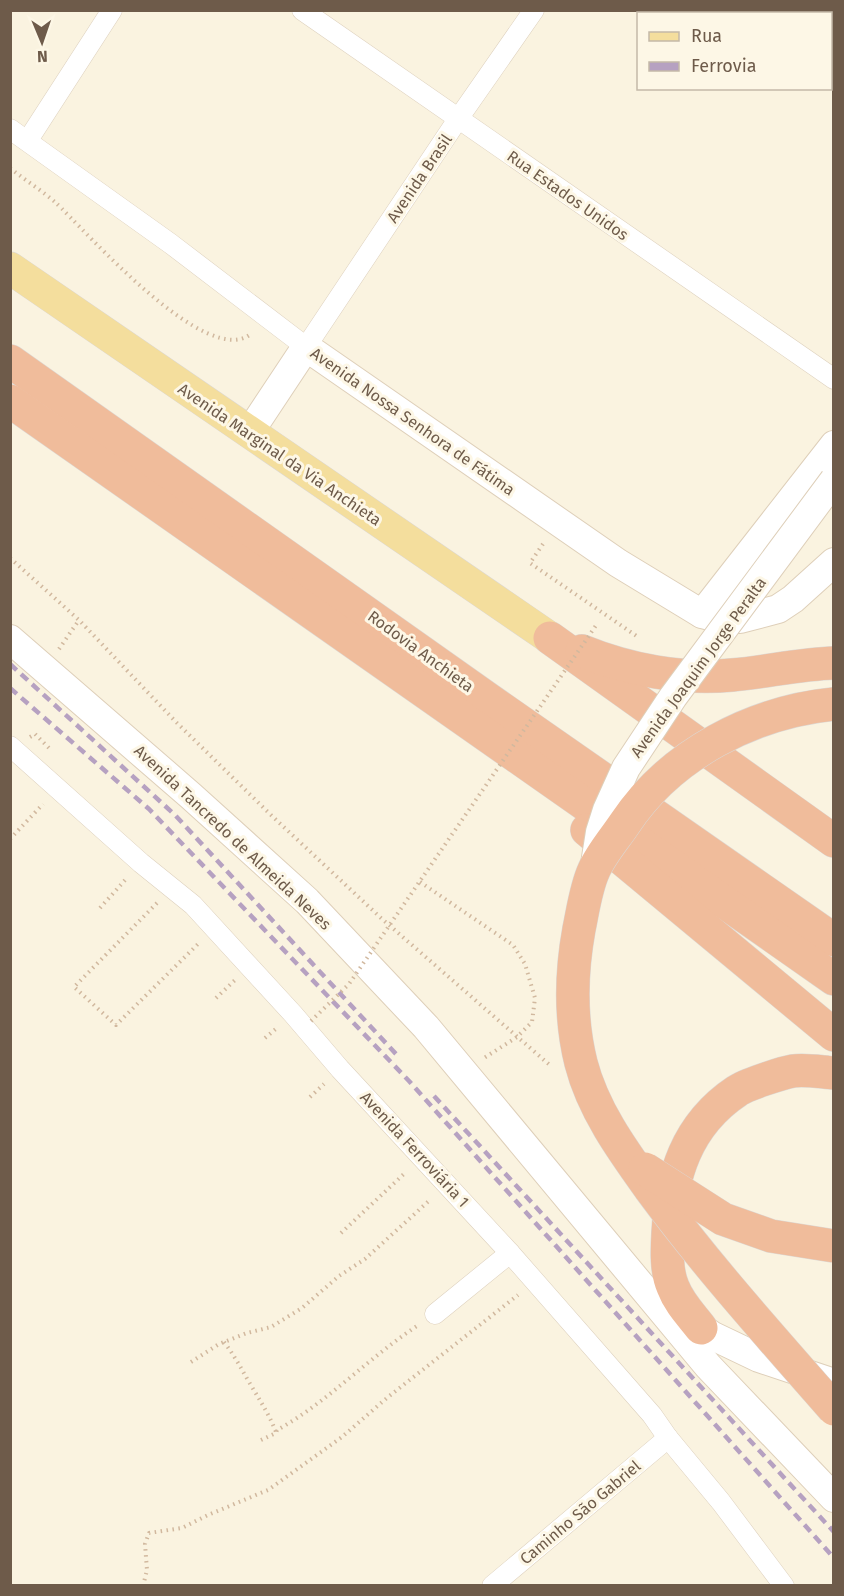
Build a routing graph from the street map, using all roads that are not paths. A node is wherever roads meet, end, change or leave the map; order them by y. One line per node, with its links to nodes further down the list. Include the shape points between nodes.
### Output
1 (112, 10): 6 (street)
2 (302, 10): 4 (street, Rua Estados Unidos)
3 (534, 10): 4 (street, Avenida Brasil)
4 (458, 119): 8 (street, Avenida Brasil); 10 (street, Rua Estados Unidos)
5 (10, 129): 6 (street, Avenida Nossa Senhora de Fátima)
6 (28, 140): 8 (street, Avenida Nossa Senhora de Fátima)
7 (10, 268): 12 (main road, Avenida Marginal da Via Anchieta)
8 (306, 347): 12 (street); 16 (street, Avenida Nossa Senhora de Fátima, via 618,563)
9 (10, 361): 25 (highway, Rodovia Anchieta)
10 (834, 379)
11 (10, 401): 21 (highway, Rodovia Anchieta)
12 (249, 433): 17 (main road, Avenida Marginal da Via Anchieta)
13 (834, 445): 16 (street, Avenida Joaquim Jorge Peralta)
14 (834, 480): 24 (street, Avenida Joaquim Jorge Peralta, bridge, via 673,697 626,768 600,832)
15 (834, 562): 16 (street, Avenida Nossa Senhora de Fátima, via 778,609 740,619 721,620)
16 (702, 614)
17 (550, 638): 19 (highway, via 596,657 684,676 731,675); 23 (highway)
18 (10, 639): 32 (street, Avenida Tancredo de Almeida Neves, via 307,901 426,1027)
19 (834, 663)
20 (834, 704): 24 (highway, bridge, via 807,706 756,721 708,744 666,777 630,815)
21 (460, 717): 26 (highway, Rodovia Anchieta); 27 (highway, via 546,796)
22 (11, 748): 31 (street, Avenida Ferroviária 1, via 193,905)
23 (834, 841)
24 (594, 870): 29 (highway, bridge, via 573,962 573,1015 581,1064 600,1113)
25 (834, 940)
26 (834, 979)
27 (834, 1035)
28 (834, 1073): 32 (highway, via 793,1071 738,1090 709,1115 677,1167)
29 (628, 1158): 30 (highway, bridge, via 723,1219 771,1236); 36 (highway, bridge, via 687,1239)
30 (834, 1246)
31 (510, 1253): 33 (street); 37 (street, Avenida Ferroviária 1)
32 (661, 1291): 34 (highway, via 682,1305); 38 (street, Avenida Tancredo de Almeida Neves, via 708,1366)
33 (435, 1314)
34 (701, 1328): 35 (street, via 759,1358)
35 (834, 1383)
36 (834, 1409)
37 (668, 1438): 39 (street, Avenida Ferroviária 1); 40 (street, Caminho São Gabriel)
38 (834, 1498)
39 (783, 1585)
40 (492, 1586)

